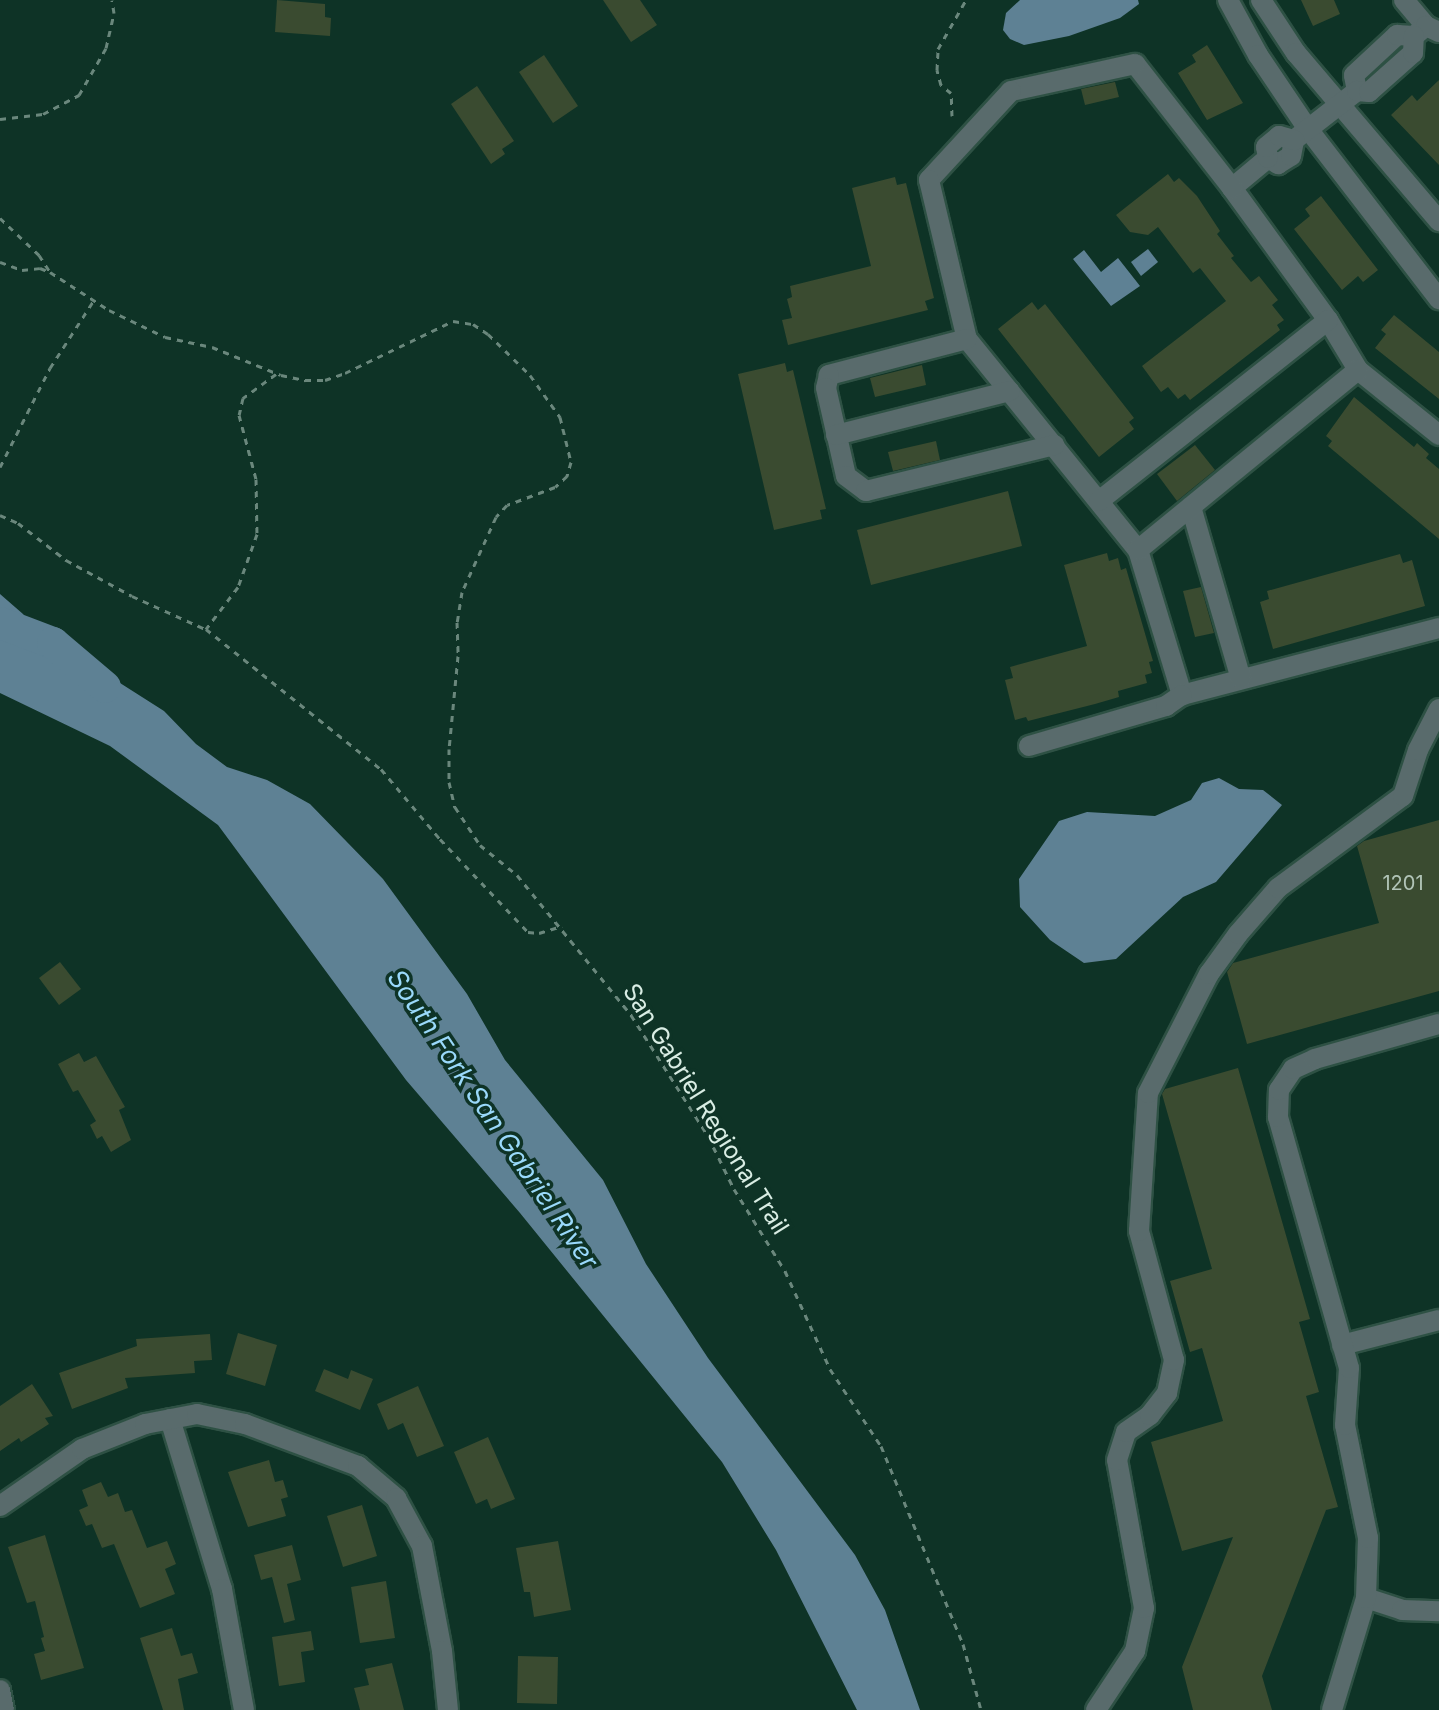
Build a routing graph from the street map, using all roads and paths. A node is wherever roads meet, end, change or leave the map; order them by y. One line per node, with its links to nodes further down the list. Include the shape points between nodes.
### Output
1 (112, 0): 9 (path, via 106,48 79,95 43,114)
2 (966, 0): 8 (path, via 938,49 937,70 941,85 951,93)
3 (1228, 0): 10 (street)
4 (1261, 0): 7 (street)
5 (1409, 3): 6 (street)
6 (1426, 31): 7 (street, via 1397,35 1354,75 1357,91)
7 (1340, 105): 10 (street); 13 (street)
8 (952, 116)
9 (0, 119)
10 (1301, 134): 11 (street, via 1291,156 1278,164 1268,158); 16 (street)
11 (1232, 188): 18 (street); 19 (street, via 1135,64 1011,91 929,180)
12 (0, 218): 15 (path)
13 (1439, 221)
14 (0, 262): 15 (path, San Gabriel Regional Trail)
15 (50, 272): 17 (path, San Gabriel Regional Trail)
16 (1439, 299)
17 (94, 300): 21 (path, San Gabriel Regional Trail, via 165,337 212,347); 26 (path, via 50,368)
18 (1328, 320): 20 (street); 27 (street)
19 (967, 339): 22 (street); 23 (street, via 829,375 826,388)
20 (1358, 370): 24 (street); 28 (street)
21 (276, 374): 32 (path, via 243,398 239,415 256,479 257,534 238,587); 37 (path, San Gabriel Regional Trail, via 325,380 453,321 473,324 530,375 560,417 571,462 567,476 555,487 507,505 496,517 462,592 449,782 455,807 480,845 517,875)
22 (1010, 391): 23 (street); 25 (street)
23 (836, 435): 25 (street, via 846,476 866,491)
24 (1439, 435)
25 (1054, 445): 27 (street)
26 (0, 467)
27 (1099, 501): 30 (street)
28 (1191, 507): 30 (street); 33 (street)
29 (0, 515): 32 (path, via 66,560)
30 (1138, 550): 34 (street)
31 (1439, 628): 33 (street)
32 (206, 629): 37 (path, via 372,761 528,932)
33 (1241, 679): 34 (street)
34 (1182, 695): 36 (street, via 1166,706)
35 (1439, 709): 50 (street, via 1403,796 1278,888 1238,934 1209,974 1148,1093 1139,1231 1174,1360 1167,1393 1150,1415 1126,1432 1117,1460 1144,1608 1135,1651)
36 (1029, 746)
37 (562, 926): 49 (path, San Gabriel Regional Trail, via 631,1015 708,1136 785,1271 830,1369 881,1446 963,1644)
38 (1439, 1024): 40 (street, via 1315,1059 1293,1069 1279,1090 1278,1117)
39 (1439, 1320): 40 (street)
40 (1342, 1345): 43 (street, via 1349,1368 1345,1425 1368,1538)
41 (172, 1418): 42 (street, via 113,1434 82,1449); 47 (street, via 222,1589); 48 (street, via 222,1418 329,1453 358,1466 396,1498 422,1546)
42 (0, 1506)
43 (1366, 1598): 44 (street, via 1402,1610); 51 (street)
44 (1439, 1611)
45 (0, 1690): 46 (street)
46 (4, 1710)
47 (244, 1710)
48 (448, 1710)
49 (981, 1710)
50 (1096, 1710)
51 (1332, 1710)

